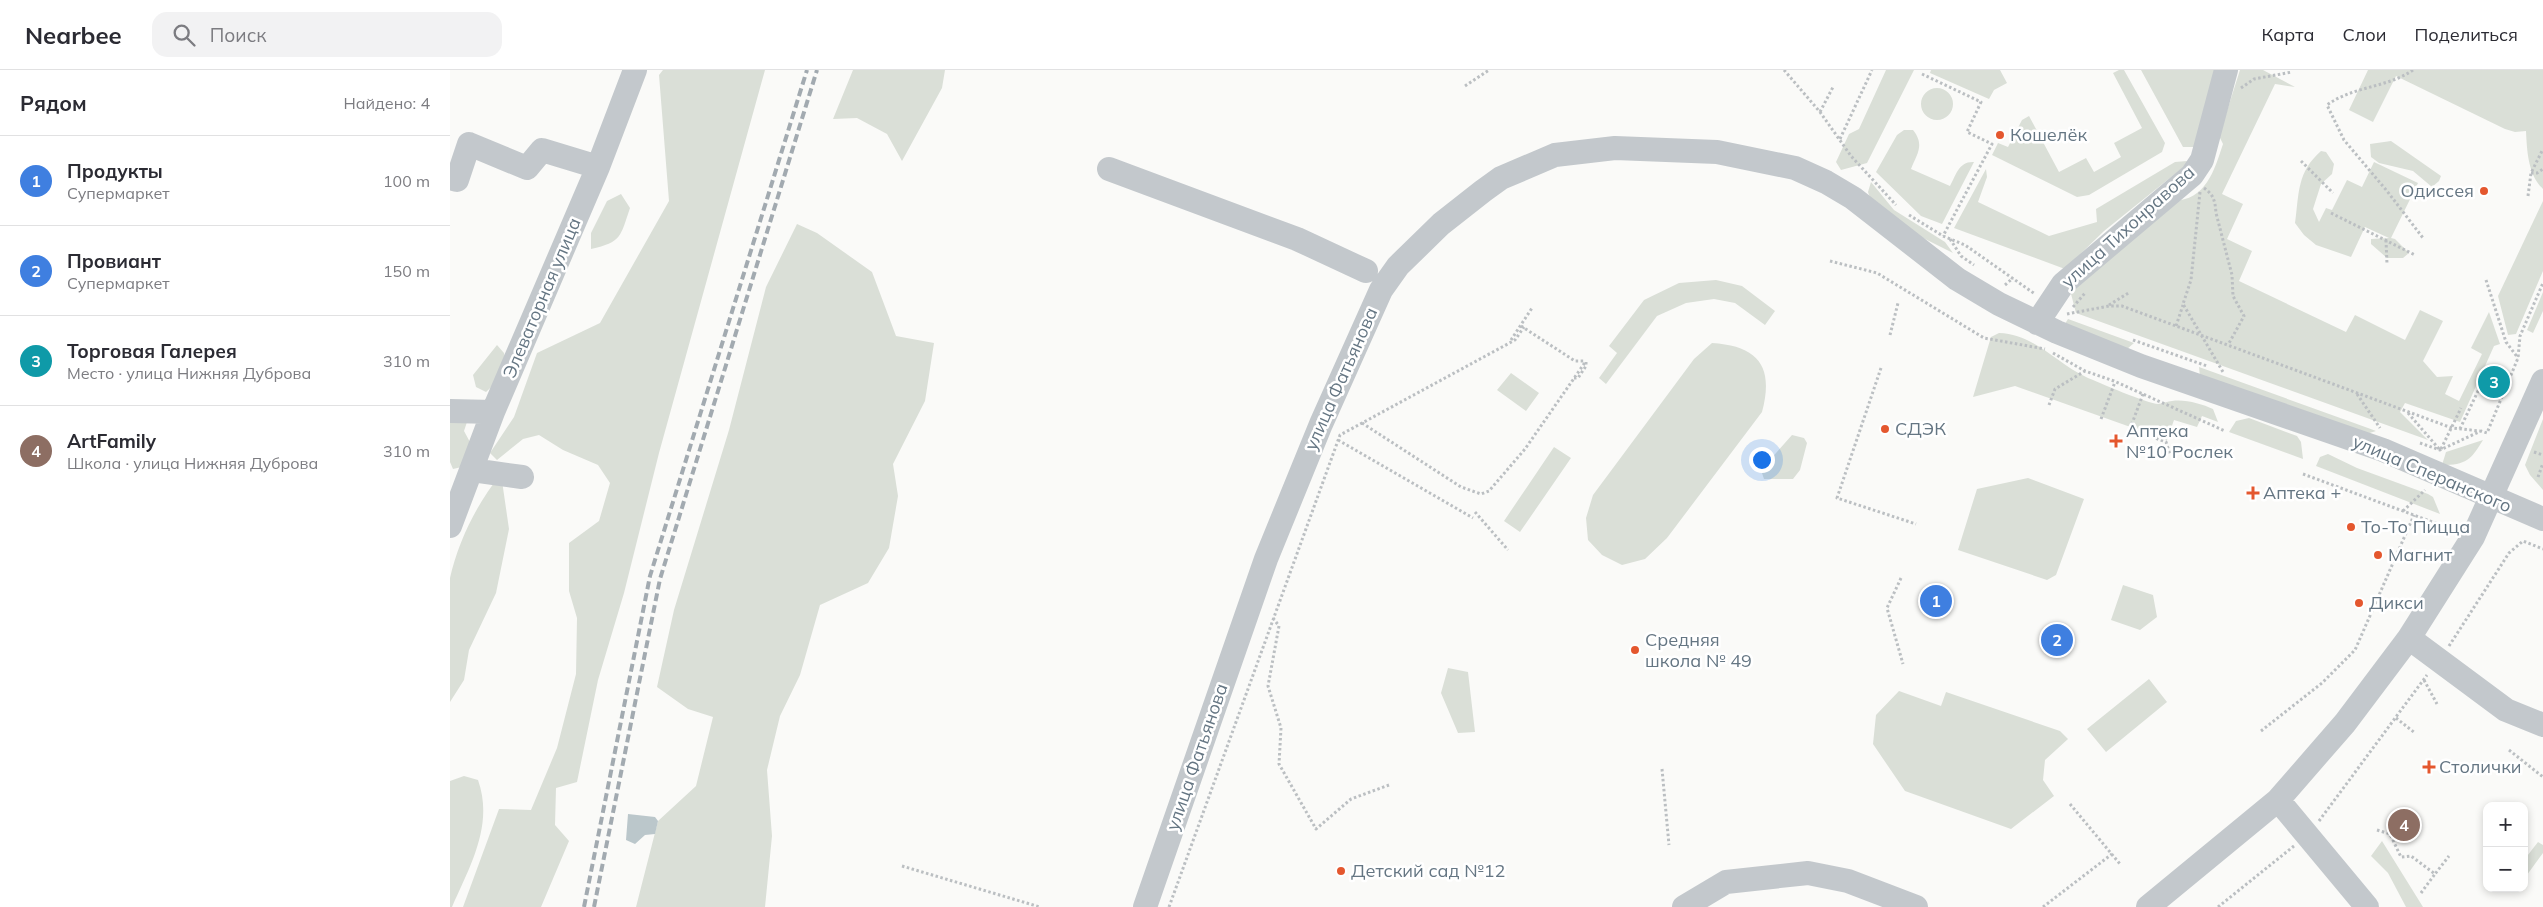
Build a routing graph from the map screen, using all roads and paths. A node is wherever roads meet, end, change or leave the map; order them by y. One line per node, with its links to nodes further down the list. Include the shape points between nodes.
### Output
1 (635, 70): 16 (street, Элеваторная улица)
2 (1489, 70): 9 (path)
3 (1784, 70): 12 (path)
4 (1872, 70): 13 (path)
5 (2226, 70): 42 (street, улица Тихонравова, via 2202,160 2192,176 2063,284)
6 (2413, 70): 27 (path, via 2404,77 2341,95 2327,105 2344,140)
7 (2292, 72): 11 (path, via 2254,79)
8 (1922, 74): 26 (path, via 1981,102 1967,132 1992,144)
9 (1465, 86)
10 (1832, 87): 12 (path)
11 (2239, 90)
12 (1820, 112): 13 (path)
13 (1840, 139): 26 (path, via 1851,156 1900,210)
14 (2543, 148): 19 (path)
15 (2301, 161): 23 (path)
16 (598, 167): 20 (street, via 542,150 527,168 470,144 457,180); 63 (street, Элеваторная улица)
17 (2543, 168): 19 (path)
18 (1108, 169): 32 (street, via 1297,239)
19 (2531, 173): 24 (path)
20 (450, 178)
21 (2202, 181): 22 (path)
22 (2201, 186): 39 (path, via 2191,280); 49 (path, via 2212,193 2215,202 2232,275 2232,296 2244,316)
23 (2333, 193)
24 (2528, 196)
25 (2331, 213): 28 (path)
26 (1943, 236): 33 (path, via 1965,245)
27 (2423, 238)
28 (2386, 240): 29 (path); 31 (path)
29 (2415, 255)
30 (1830, 261): 52 (path, via 1877,273 1984,338 2047,350)
31 (2387, 264)
32 (1366, 271)
33 (2013, 278): 36 (path); 42 (path)
34 (2486, 280): 50 (path, via 2506,342)
35 (2543, 283): 50 (path, via 2520,336)
36 (2005, 285)
37 (2130, 292): 40 (path)
38 (1898, 303): 47 (path)
39 (2183, 304): 45 (path); 46 (path)
40 (2108, 306): 42 (path); 45 (path, via 2122,306)
41 (1532, 308): 44 (path)
42 (2051, 313): 43 (path); 86 (street, улица Сперанского, via 2141,366 2383,450); 124 (street, улица Фатьянова, via 1957,279 1853,198 1795,168 1716,152 1614,148 1555,155 1501,178 1441,224 1398,266 1381,290 1308,453 1266,559)
43 (2073, 318)
44 (1522, 326): 66 (path, via 1515,340); 66 (path, via 1575,361 1586,361 1525,449 1489,491 1480,494 1461,488)
45 (2176, 326): 46 (path)
46 (2200, 334): 49 (path); 53 (path)
47 (1890, 335)
48 (2126, 337): 53 (path)
49 (2228, 345): 59 (path)
50 (2518, 358): 72 (path, via 2487,433)
51 (1881, 368): 92 (path, via 1837,498)
52 (2085, 371): 57 (path); 60 (path, via 2055,389)
53 (2223, 372): 55 (path)
54 (2487, 372): 70 (path)
55 (2232, 375)
56 (2543, 381): 86 (street)
57 (2114, 382): 58 (path); 65 (path)
58 (2143, 394): 71 (path); 78 (path, via 2130,429 2166,442)
59 (2356, 394): 64 (path); 69 (path)
60 (2049, 405)
61 (2461, 408): 68 (path)
62 (450, 411): 63 (street)
63 (493, 412): 81 (street, Элеваторная улица)
64 (2407, 412): 68 (path); 76 (path)
65 (2102, 420)
66 (1362, 423): 74 (path, via 1340,435)
67 (2371, 425): 69 (path)
68 (2452, 428): 70 (path); 76 (path)
69 (2380, 429): 73 (path)
70 (2460, 429): 72 (path)
71 (2225, 431)
72 (2481, 431): 76 (path)
73 (2389, 432)
74 (1338, 440): 90 (path); 98 (path)
75 (2415, 441): 76 (path)
76 (2440, 450)
77 (2534, 452): 79 (path)
78 (2170, 454)
79 (2543, 455)
80 (2543, 463): 84 (path)
81 (472, 470): 83 (street); 94 (street, Элеваторная улица)
82 (2302, 474): 87 (path)
83 (522, 477)
84 (2538, 477)
85 (2424, 490): 87 (path)
86 (2492, 496): 91 (street, улица Сперанского); 99 (street, via 2460,561)
87 (2403, 511): 89 (path)
88 (1475, 512): 96 (path)
89 (2414, 515): 93 (path); 106 (path, via 2355,650 2322,683)
90 (1473, 518)
91 (2543, 519)
92 (1916, 524)
93 (2438, 524)
94 (450, 526)
95 (2543, 549): 100 (path, via 2522,541 2509,553)
96 (1508, 550)
97 (1901, 578): 101 (path, via 1887,608)
98 (1273, 617): 111 (path, via 1280,626 1268,686 1281,728 1279,764 1316,829 1351,799); 125 (path)
99 (2409, 638): 100 (street); 112 (street, via 2345,723)
100 (2439, 659): 102 (path); 105 (street, via 2506,710)
101 (1903, 664)
102 (2424, 680): 103 (path); 104 (path)
103 (2437, 704)
104 (2396, 718): 107 (path); 115 (path)
105 (2543, 724)
106 (2261, 731)
107 (2415, 733)
108 (2509, 750): 110 (path)
109 (1662, 769): 116 (path)
110 (2543, 777)
111 (1389, 785)
112 (2278, 800): 115 (street); 129 (street)
113 (2070, 804): 117 (path)
114 (2377, 830): 121 (path, via 2390,834 2400,857 2411,856)
115 (2307, 835): 130 (path); 131 (street)
116 (1669, 845)
117 (2112, 854): 119 (path); 128 (path)
118 (2449, 856): 121 (path)
119 (2120, 864)
120 (902, 866): 123 (path)
121 (2435, 874): 122 (path)
122 (2421, 893)
123 (1040, 907)
124 (1145, 907)
125 (1169, 907)
126 (1684, 907): 127 (street, via 1726,882 1808,873 1848,881)
127 (1916, 907)
128 (2043, 907)
129 (2148, 907)
130 (2218, 907)
131 (2367, 907)

